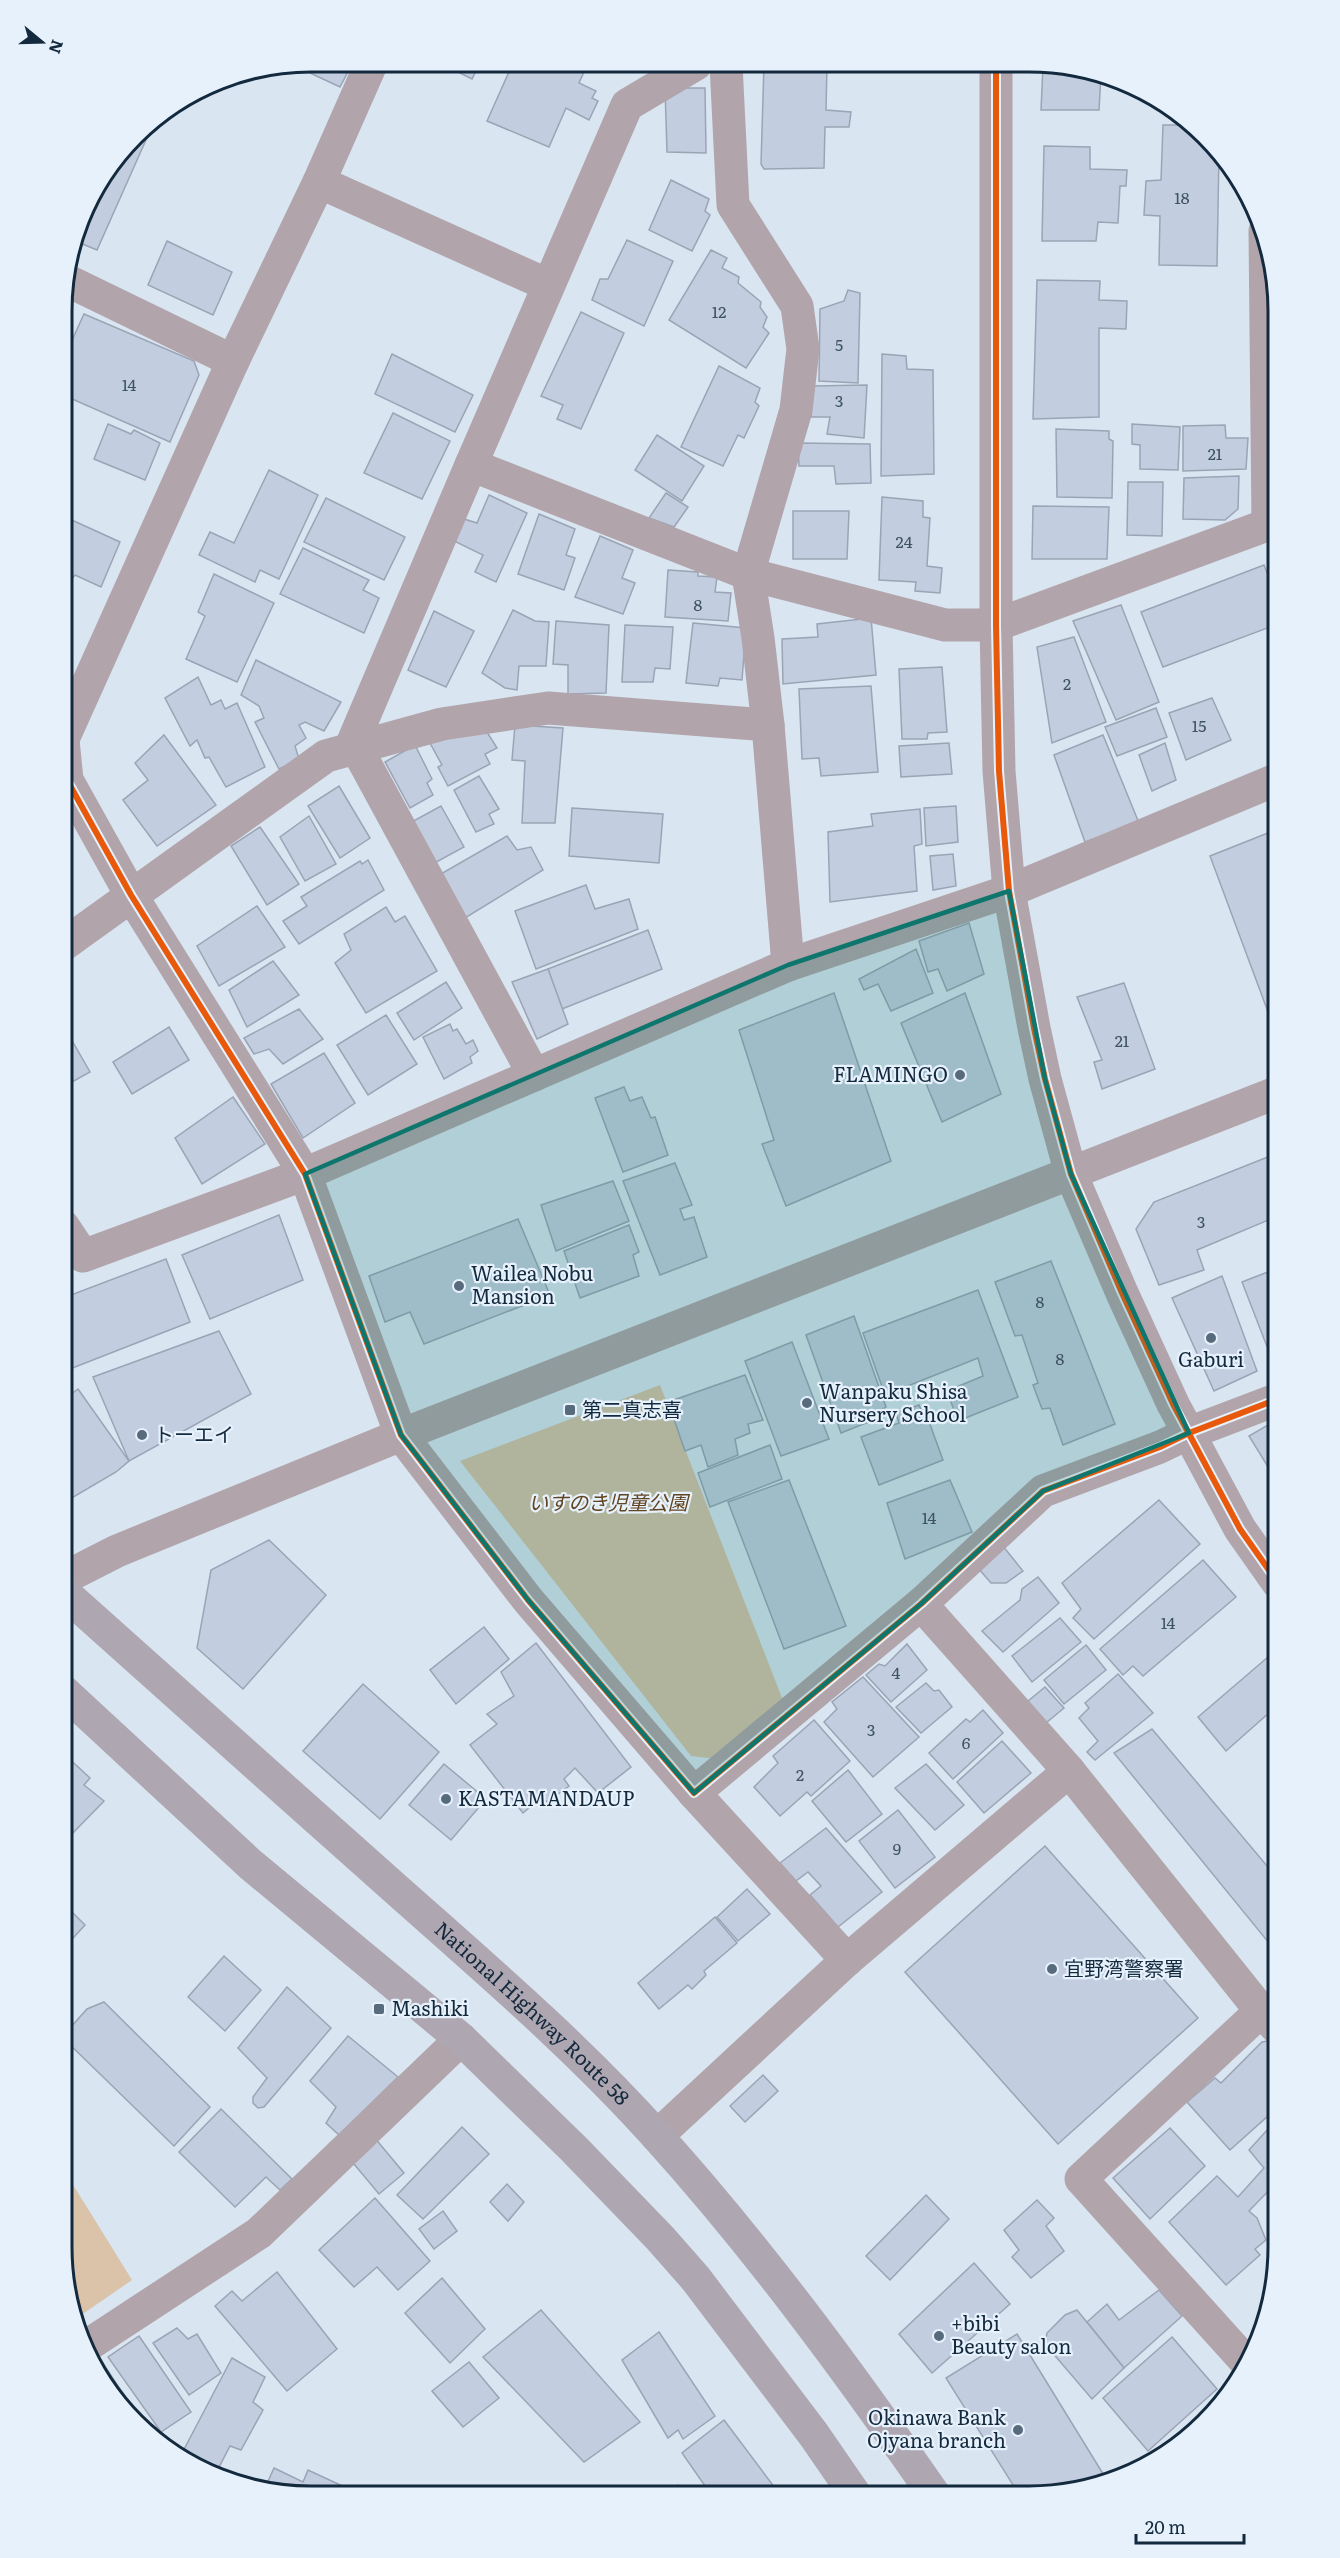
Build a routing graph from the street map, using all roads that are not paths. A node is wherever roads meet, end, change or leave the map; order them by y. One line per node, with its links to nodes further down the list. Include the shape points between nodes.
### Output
1 (368, 72): 5 (street)
2 (683, 72): 7 (street, via 627,105)
3 (726, 72): 13 (street, via 733,205 797,306 803,349 796,410)
4 (996, 72): 14 (street)
5 (319, 182): 7 (street); 10 (street)
6 (74, 284): 10 (street)
7 (548, 285): 11 (street)
8 (1267, 290): 9 (street)
9 (1268, 340)
10 (233, 361): 15 (street)
11 (471, 465): 13 (street); 17 (street)
12 (1268, 525): 14 (street)
13 (748, 574): 14 (street, via 945,625); 16 (street)
14 (996, 625): 20 (street, via 999,771)
15 (72, 719)
16 (768, 725): 17 (street, via 548,708 442,724); 23 (street)
17 (353, 748): 21 (street, via 326,756); 24 (street)
18 (1268, 783): 20 (street)
19 (72, 789): 21 (street)
20 (1009, 891): 23 (street); 27 (street, via 1042,1069)
21 (131, 896): 22 (street); 26 (street)
22 (72, 939)
23 (788, 965): 24 (street)
24 (534, 1076): 26 (street)
25 (1268, 1096): 27 (street)
26 (305, 1174): 28 (street, via 83,1256); 31 (street)
27 (1071, 1174): 30 (street); 31 (street)
28 (72, 1240)
29 (1268, 1403): 30 (street)
30 (1189, 1433): 32 (street, via 1240,1529); 35 (street, via 1043,1491)
31 (401, 1435): 33 (street, via 117,1551); 38 (street, via 528,1600)
32 (1268, 1569)
33 (72, 1575)
34 (72, 1600): 43 (highway, National Highway Route 58, via 509,1990)
35 (921, 1604): 37 (street); 38 (street)
36 (72, 1699): 42 (highway, via 250,1864)
37 (1069, 1772): 39 (street); 40 (street)
38 (694, 1793): 39 (street)
39 (847, 1960): 43 (street)
40 (1268, 2019)
41 (1268, 2021): 45 (street, via 1081,2179)
42 (461, 2039): 44 (street, via 259,2233); 46 (highway, via 573,2149 688,2271)
43 (657, 2136): 47 (highway, National Highway Route 58, via 774,2277)
44 (92, 2342)
45 (1241, 2356)
46 (849, 2486)
47 (929, 2486)

